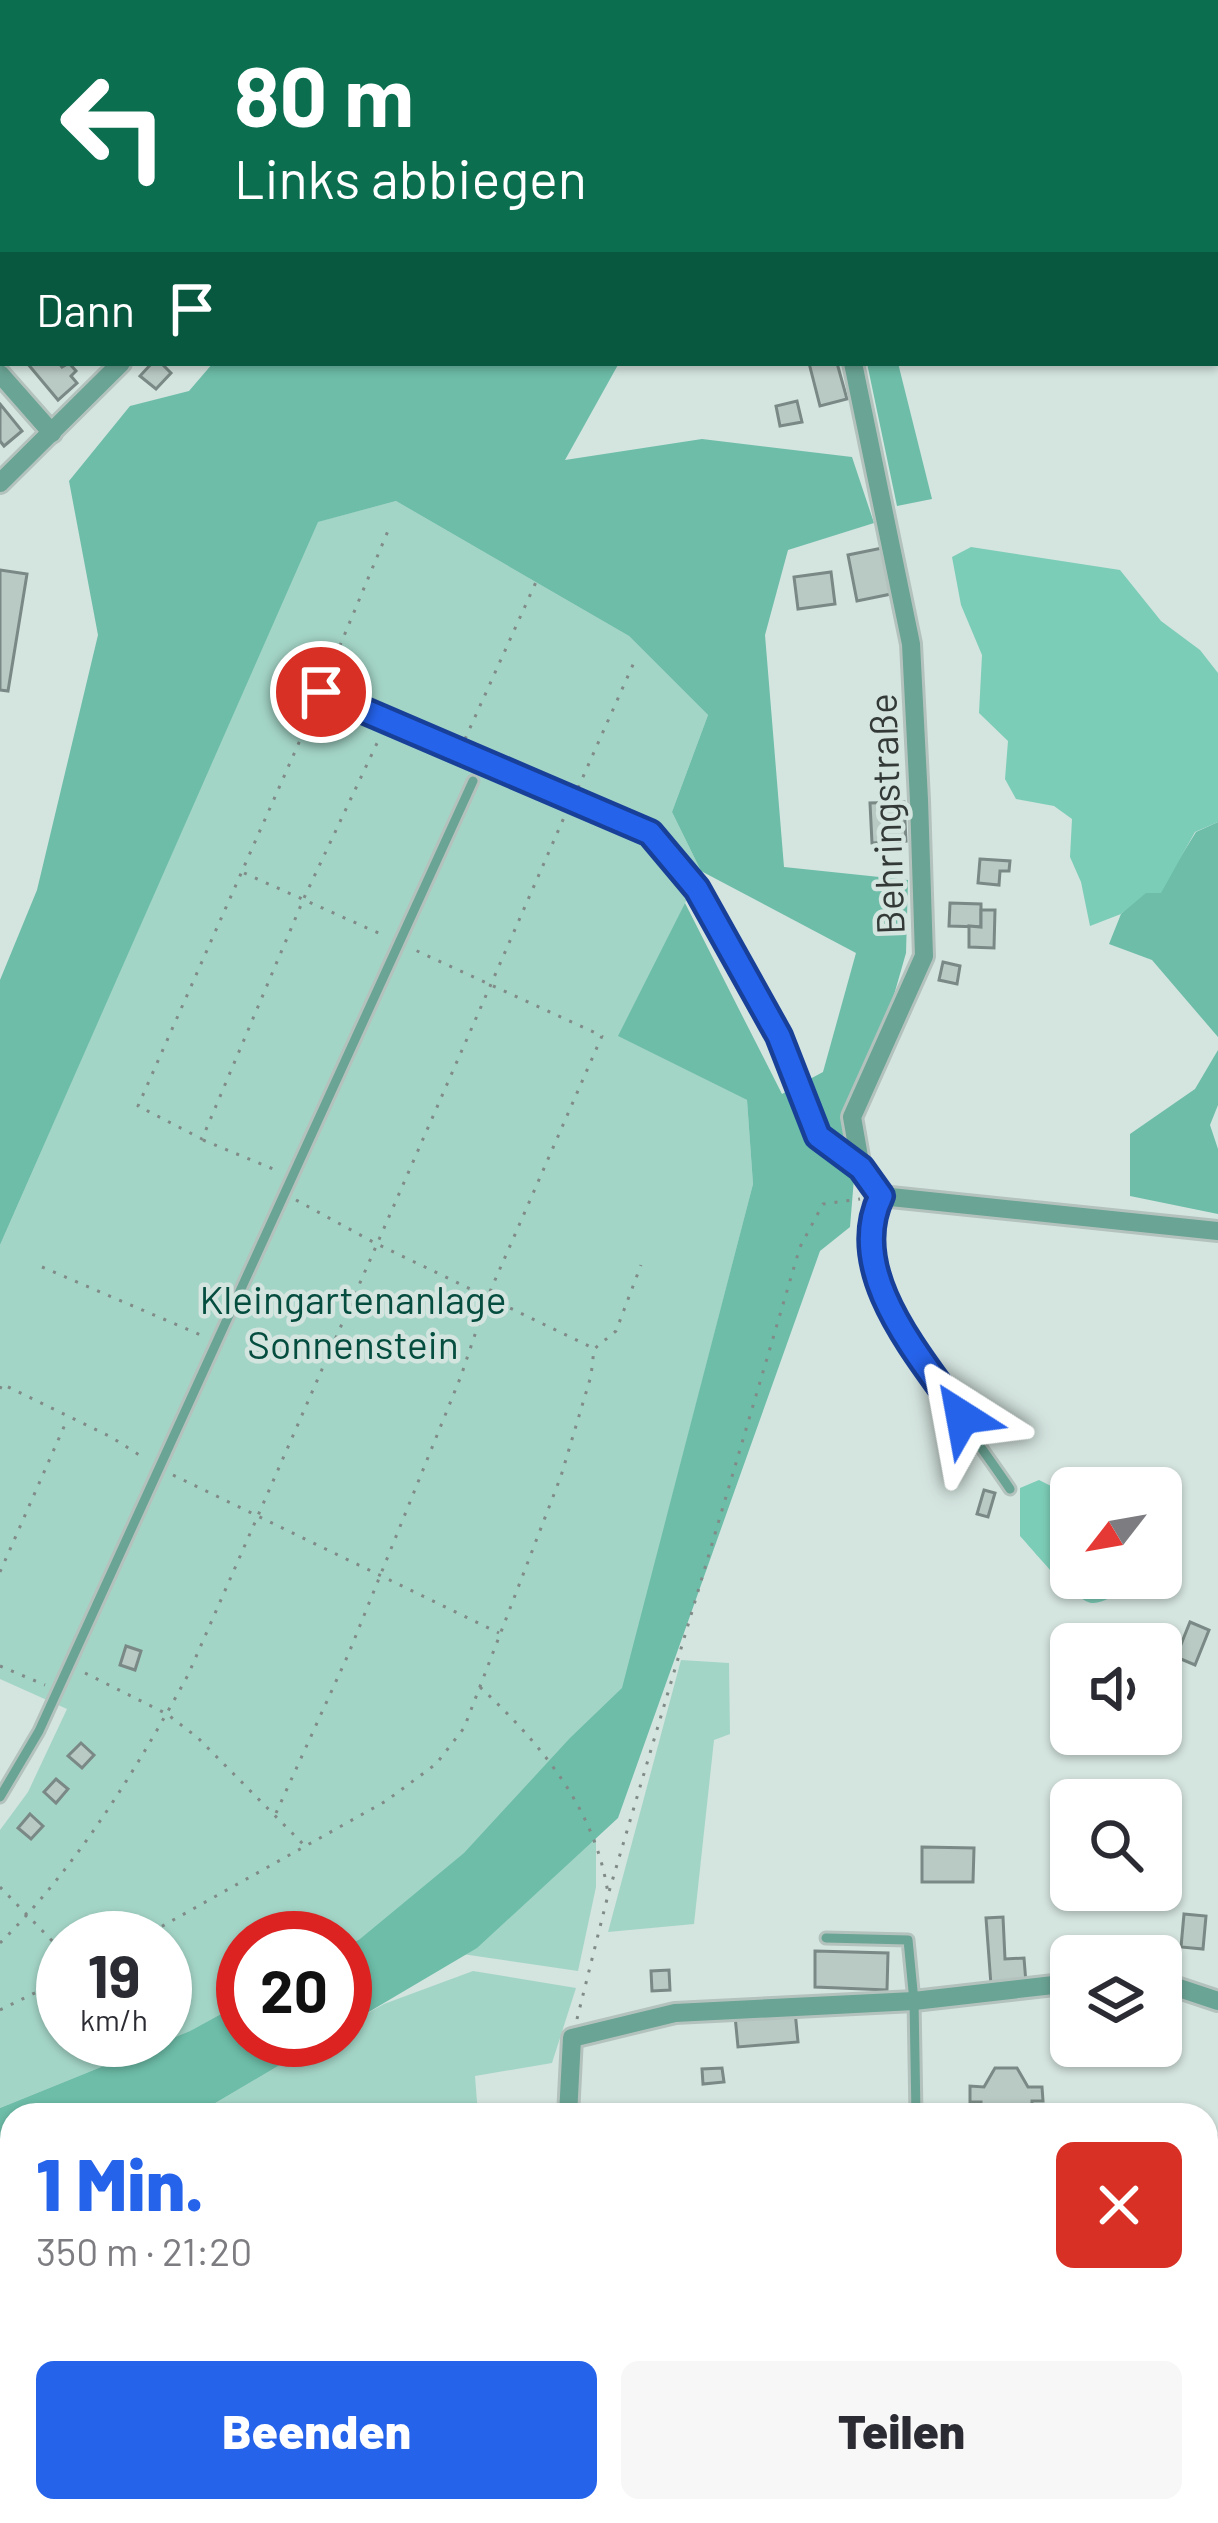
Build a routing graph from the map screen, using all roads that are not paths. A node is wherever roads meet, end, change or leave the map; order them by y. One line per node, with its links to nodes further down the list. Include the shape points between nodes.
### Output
1 (118, 366): 4 (street)
2 (855, 366): 8 (street, Behringstraße, via 911,644 924,956 853,1118)
3 (0, 374): 4 (street)
4 (52, 433): 5 (street)
5 (0, 483)
6 (321, 692): 8 (lane, via 650,833 697,889 779,1036 818,1136)
7 (472, 781): 12 (lane, via 57,1691)
8 (861, 1168): 9 (street)
9 (881, 1196): 10 (street); 11 (lane, via 870,1250 889,1309)
10 (1218, 1231)
11 (1010, 1489)
12 (0, 1797)
13 (826, 1938): 16 (lane, via 908,1940)
14 (1050, 1985): 16 (street)
15 (1182, 1989): 17 (street)
16 (914, 2001): 18 (street, via 675,2013 572,2038); 19 (lane)
17 (1218, 2001)
18 (569, 2103)
19 (916, 2103)

